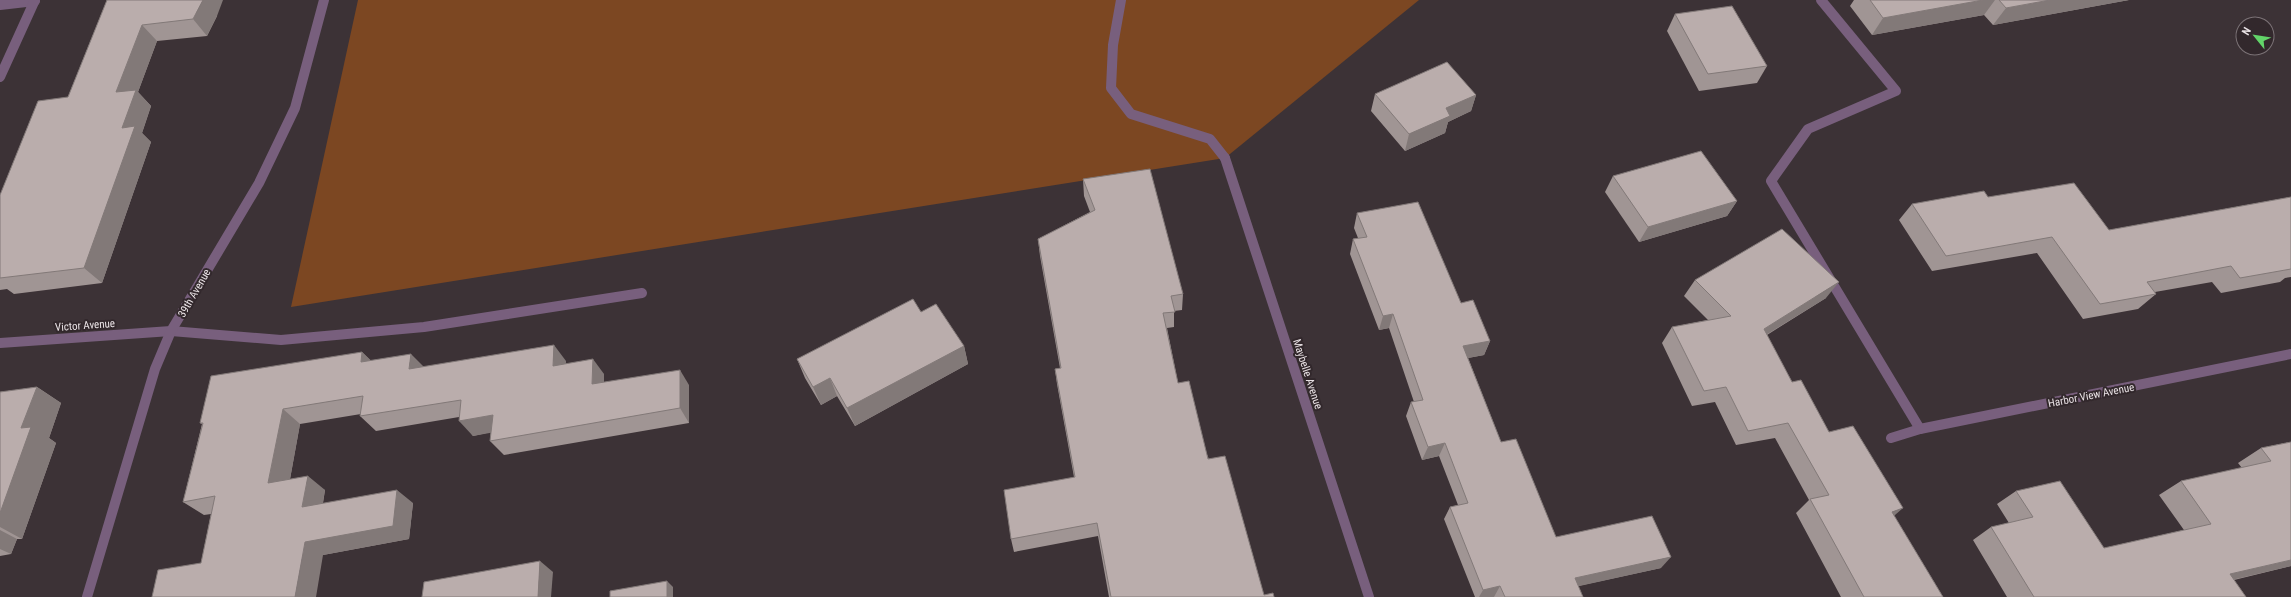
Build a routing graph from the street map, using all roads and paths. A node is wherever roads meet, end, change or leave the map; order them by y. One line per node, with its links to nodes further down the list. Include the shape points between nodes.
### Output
1 (35, 0): 5 (street); 6 (street)
2 (324, 0): 8 (street, 39th Avenue, via 295,108 258,183)
3 (1121, 0): 14 (street, Maybelle Avenue, via 1113,45 1111,88 1131,114 1210,139 1225,158)
4 (1821, 0): 11 (street, via 1896,91 1808,129 1770,181)
5 (0, 5)
6 (0, 77)
7 (642, 293): 8 (street, Victor Avenue, via 424,328 281,340)
8 (171, 331): 9 (street, Victor Avenue); 13 (street, 39th Avenue, via 155,369)
9 (0, 343)
10 (2291, 354): 11 (street, Harbor View Avenue)
11 (1920, 429): 12 (street, Harbor View Avenue)
12 (1891, 438)
13 (87, 597)
14 (1369, 597)

